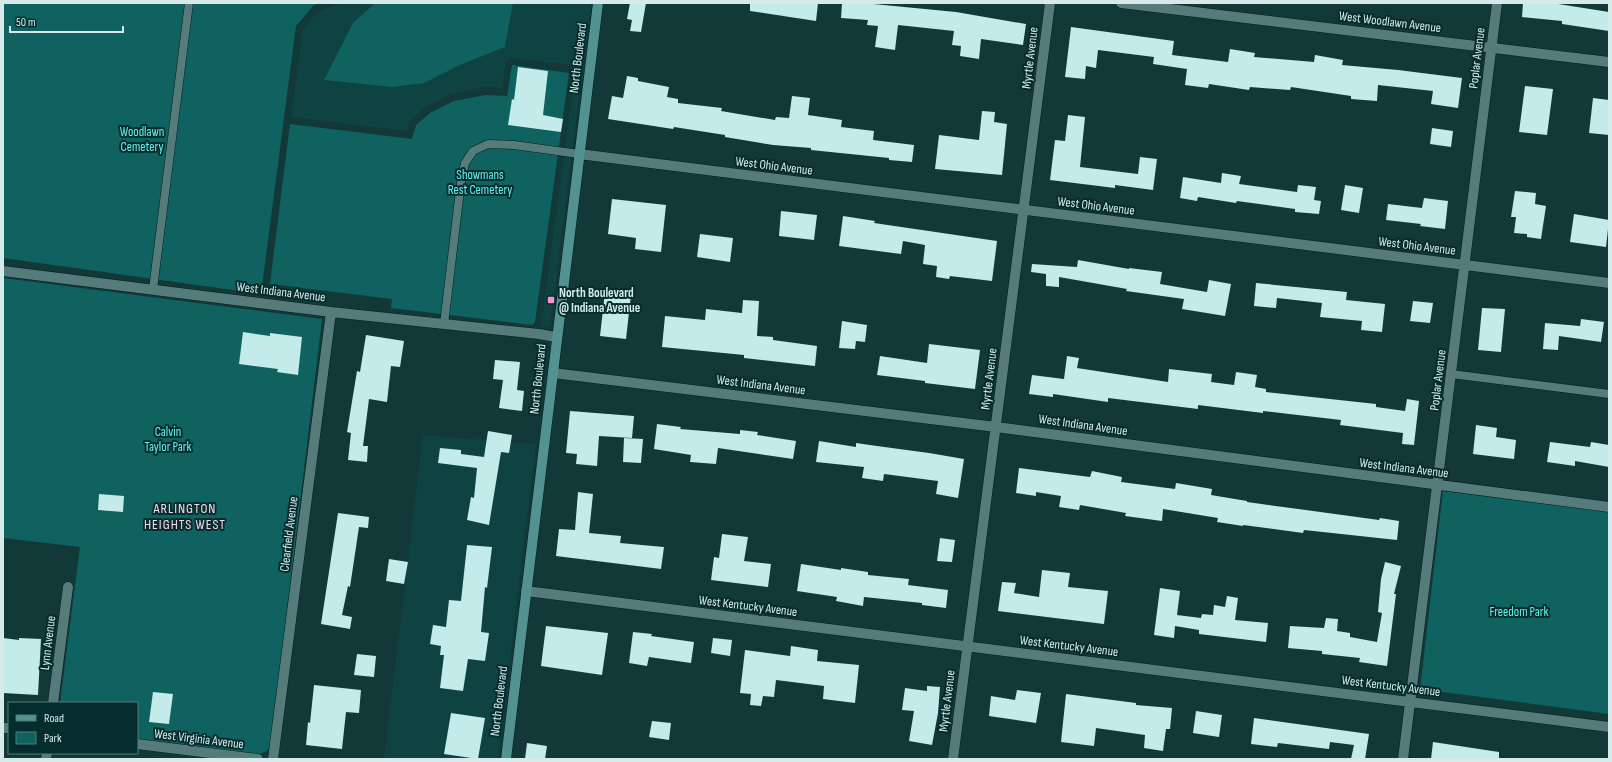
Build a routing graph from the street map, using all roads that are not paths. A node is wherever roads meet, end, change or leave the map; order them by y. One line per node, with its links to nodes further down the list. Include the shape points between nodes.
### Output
1 (189, 3): 13 (lane)
2 (598, 3): 8 (street, North Boulevard)
3 (1050, 3): 9 (street, Myrtle Avenue)
4 (1121, 3): 6 (street, West Woodlawn Avenue)
5 (1497, 3): 6 (street, Poplar Avenue)
6 (1492, 47): 7 (street, West Woodlawn Avenue); 10 (street, Poplar Avenue)
7 (1609, 62)
8 (579, 154): 9 (street, West Ohio Avenue); 15 (lane, via 488,144 473,151 464,163); 16 (street, North Boulevard)
9 (1024, 210): 10 (street, West Ohio Avenue); 20 (street, Myrtle Avenue)
10 (1465, 265): 12 (street, West Ohio Avenue); 18 (street, Poplar Avenue)
11 (3, 271): 13 (street, West Indiana Avenue)
12 (1609, 283)
13 (153, 289): 14 (street, West Indiana Avenue)
14 (331, 312): 15 (street, West Indiana Avenue); 31 (street, Clearfield Avenue)
15 (444, 324): 16 (street, West Indiana Avenue)
16 (556, 338): 17 (street, North Boulevard)
17 (553, 373): 20 (street, West Indiana Avenue); 24 (street, North Boulevard)
18 (1452, 374): 19 (lane); 21 (street, Poplar Avenue)
19 (1609, 394)
20 (996, 427): 21 (street, West Indiana Avenue); 25 (street, Myrtle Avenue)
21 (1438, 485): 22 (street, West Indiana Avenue); 26 (street, Poplar Avenue)
22 (1609, 507)
23 (68, 587): 27 (street, Lynn Avenue)
24 (526, 590): 25 (street, West Kentucky Avenue); 32 (street, North Boulevard)
25 (967, 646): 26 (street, West Kentucky Avenue); 33 (street, Myrtle Avenue)
26 (1410, 701): 28 (street, West Kentucky Avenue); 34 (street, Poplar Avenue)
27 (53, 702)
28 (1609, 727)
29 (138, 744): 30 (street, West Virginia Avenue)
30 (258, 759)
31 (273, 759)
32 (506, 759)
33 (953, 759)
34 (1402, 759)

